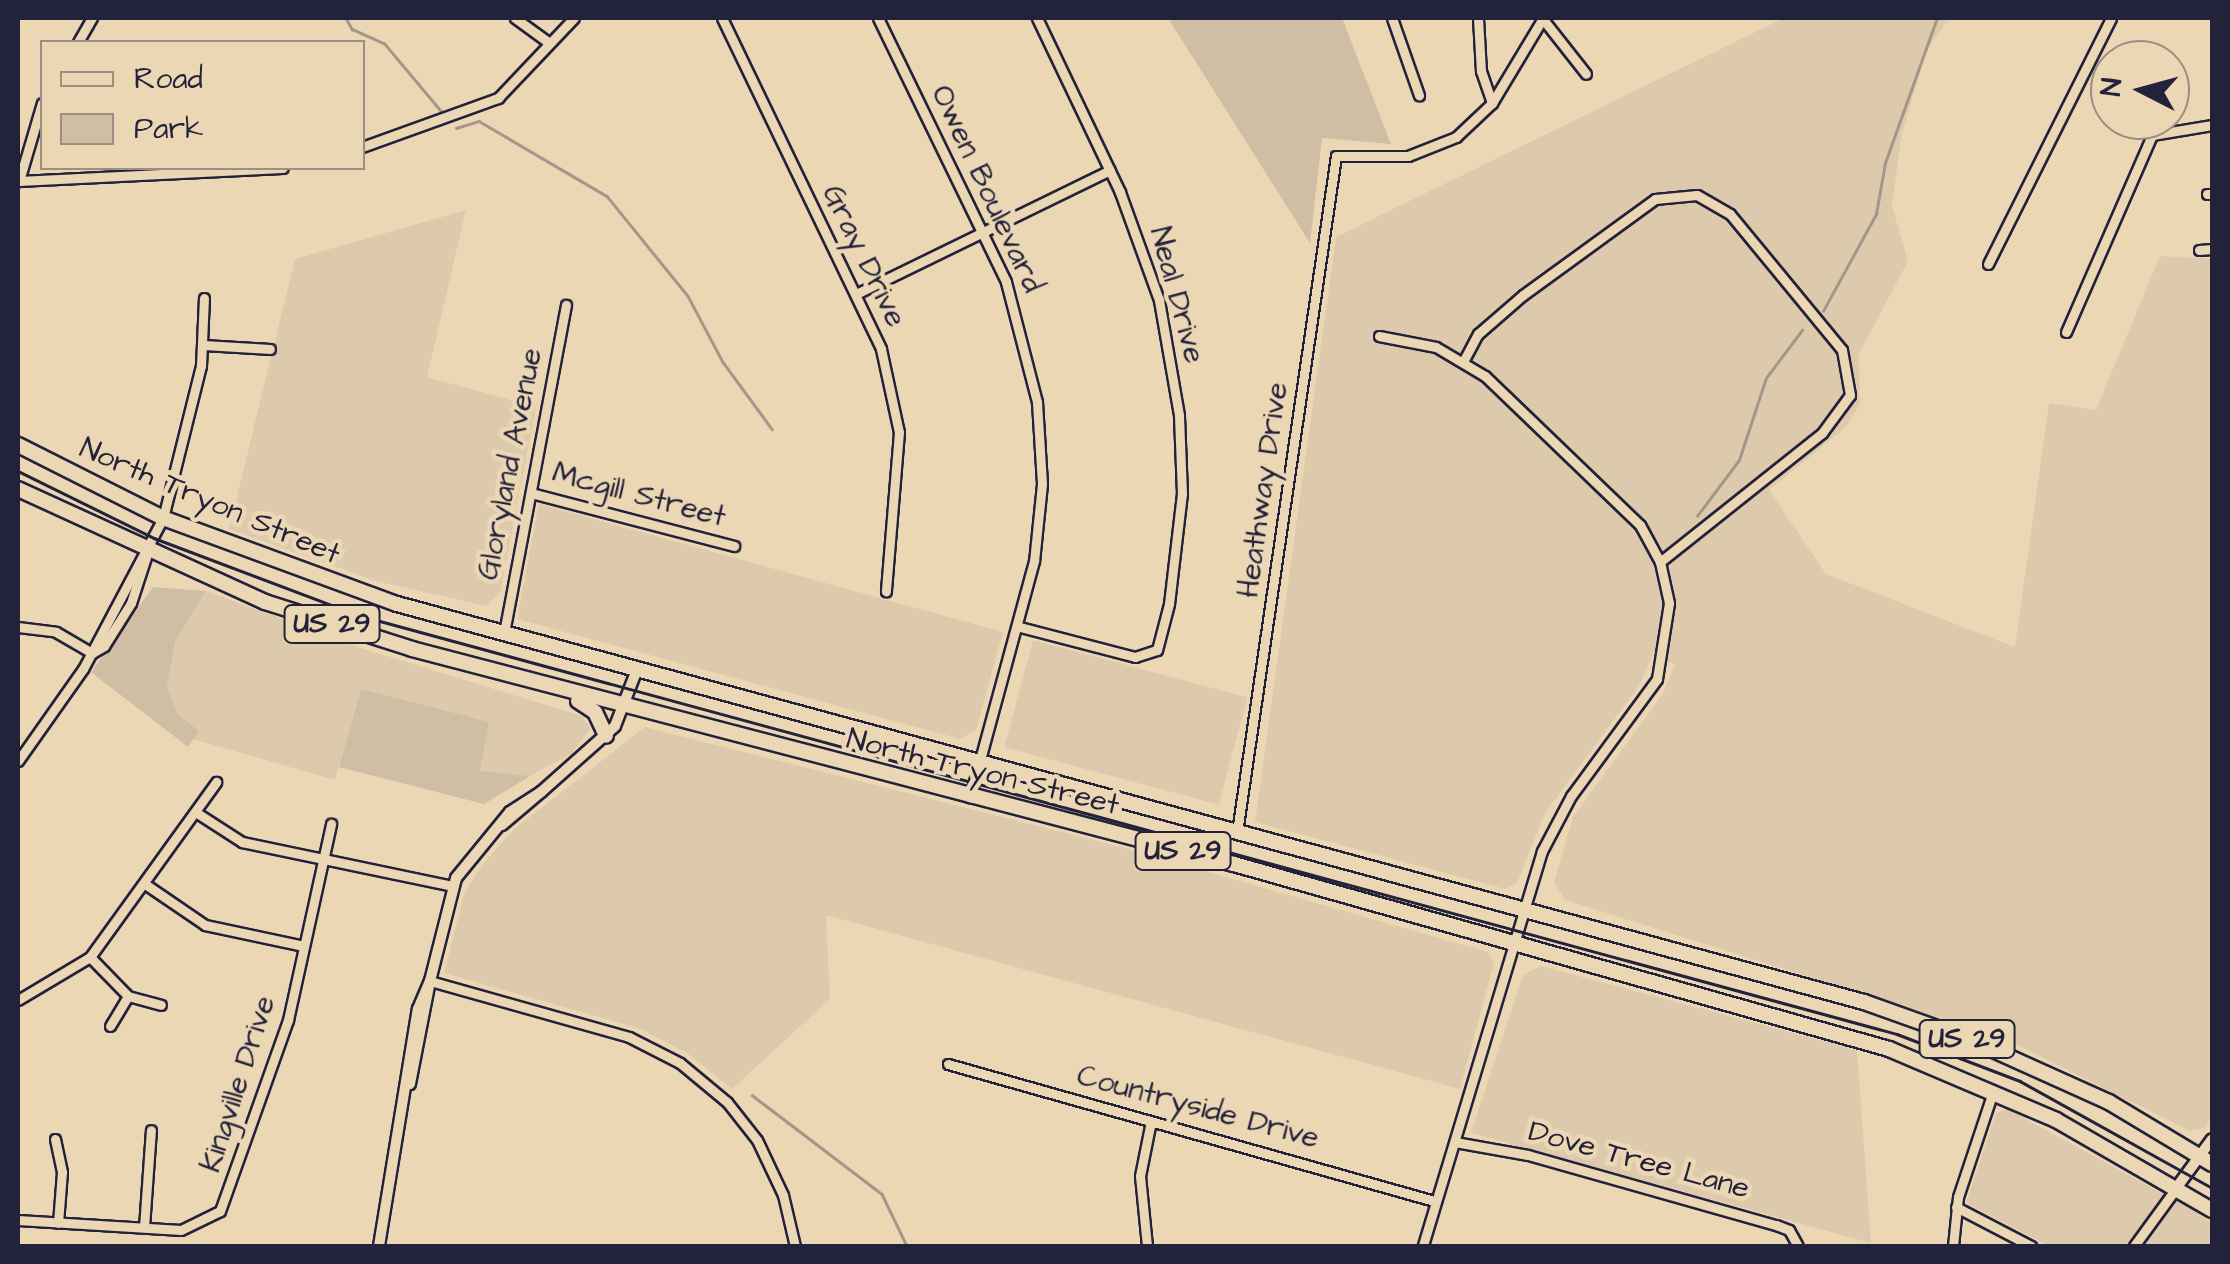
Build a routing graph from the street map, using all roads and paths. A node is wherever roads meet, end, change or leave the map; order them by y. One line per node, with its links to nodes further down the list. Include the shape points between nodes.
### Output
1 (92, 18): 11 (street)
2 (516, 18): 12 (street)
3 (574, 18): 12 (street)
4 (722, 18): 26 (street, Gray Drive)
5 (878, 18): 22 (street, Owen Boulevard)
6 (1038, 18): 20 (street, Neal Drive)
7 (1392, 18): 14 (street)
8 (1478, 18): 15 (street, via 1481,71)
9 (1542, 18): 13 (street); 15 (street)
10 (2111, 18): 25 (street)
11 (79, 40)
12 (548, 42): 18 (street, via 516,84 487,104)
13 (1586, 74)
14 (1420, 95)
15 (1492, 102): 56 (street, Heathway Drive, via 1456,137 1426,152 1336,156)
16 (40, 110): 21 (street)
17 (2212, 125): 29 (street, via 2152,135)
18 (365, 146)
19 (245, 170): 21 (street)
20 (1110, 170): 22 (street); 43 (street, Neal Drive, via 1159,300 1181,433 1170,604 1163,637 1146,657)
21 (18, 182)
22 (984, 232): 26 (street); 43 (street, Owen Boulevard, via 1024,337 1042,448 1037,544)
23 (2212, 249): 24 (street)
24 (2199, 250)
25 (1988, 264)
26 (858, 293): 41 (street, Gray Drive, via 881,349 899,432)
27 (204, 298): 31 (street)
28 (566, 304): 36 (street, Gloryland Avenue)
29 (2066, 332)
30 (1379, 336): 33 (street)
31 (204, 346): 32 (street); 37 (street)
32 (270, 349)
33 (1464, 360): 40 (street, via 1626,510); 40 (street, via 1478,334 1522,295 1655,200 1698,194 1730,214 1842,350 1850,395 1830,426)
34 (18, 445): 37 (main road, North Tryon Street / US 29)
35 (18, 490): 39 (main road, North Tryon Street / US 29)
36 (531, 493): 38 (street, Mcgill Street); 44 (street, Gloryland Avenue)
37 (163, 518): 39 (street); 44 (main road, North Tryon Street / US 29, via 340,586)
38 (734, 546)
39 (147, 554): 45 (street, via 92,641); 47 (main road, North Tryon Street / US 29, via 362,634)
40 (1660, 562): 60 (street, via 1669,603 1663,665 1559,814)
41 (886, 591)
42 (18, 627): 45 (street, via 56,632)
43 (1020, 627): 50 (street, Owen Boulevard)
44 (504, 633): 46 (main road, North Tryon Street / US 29)
45 (92, 653): 51 (street)
46 (638, 667): 48 (street); 50 (main road, North Tryon Street / US 29)
47 (560, 691): 48 (main road, North Tryon Street / US 29); 49 (main road, via 596,712)
48 (623, 708): 49 (street); 53 (main road, North Tryon Street / US 29)
49 (606, 736): 59 (street, via 502,825)
50 (982, 758): 53 (street, Owen Boulevard); 56 (main road, North Tryon Street / US 29)
51 (18, 761)
52 (216, 782): 54 (street)
53 (970, 797): 62 (main road, North Tryon Street / US 29, via 1234,864)
54 (197, 813): 57 (street, via 234,839); 58 (street)
55 (332, 824): 57 (street, Kingville Drive)
56 (1238, 832): 60 (main road, North Tryon Street / US 29)
57 (324, 856): 59 (street); 61 (street, Kingville Drive)
58 (144, 884): 61 (street, via 204,925); 63 (street)
59 (452, 886): 64 (street)
60 (1524, 907): 62 (street); 76 (main road, North Tryon Street / US 29, via 1790,980 1972,1040 2152,1123)
61 (304, 946): 83 (street, Kingville Drive, via 288,1020 225,1203 190,1229)
62 (1512, 946): 70 (main road, North Tryon Street / US 29, via 1742,1004); 75 (street)
63 (90, 957): 65 (street); 66 (street)
64 (430, 981): 84 (street); 85 (street, via 629,1037 680,1062 719,1093 757,1140 783,1195)
65 (128, 996): 67 (street); 68 (street)
66 (18, 1000)
67 (161, 1005)
68 (110, 1026)
69 (948, 1064): 71 (street, Countryside Drive)
70 (1994, 1090): 77 (main road, North Tryon Street / US 29); 79 (street)
71 (1151, 1120): 78 (street, Countryside Drive); 86 (street, via 1140,1176)
72 (151, 1130): 83 (street)
73 (55, 1138): 82 (street, via 62,1172)
74 (2212, 1139): 76 (street)
75 (1455, 1142): 78 (street); 88 (street, Dove Tree Lane, via 1528,1155 1776,1224)
76 (2206, 1160): 77 (street)
77 (2178, 1187): 80 (main road, North Tryon Street / US 29); 91 (street)
78 (1434, 1202): 87 (street)
79 (1956, 1206): 89 (street); 90 (street)
80 (2212, 1210)
81 (18, 1220): 82 (street, Kingville Drive)
82 (58, 1223): 83 (street, Kingville Drive)
83 (144, 1227)
84 (379, 1246)
85 (795, 1246)
86 (1147, 1246)
87 (1423, 1246)
88 (1798, 1246)
89 (1953, 1246)
90 (2032, 1246)
91 (2134, 1246)

